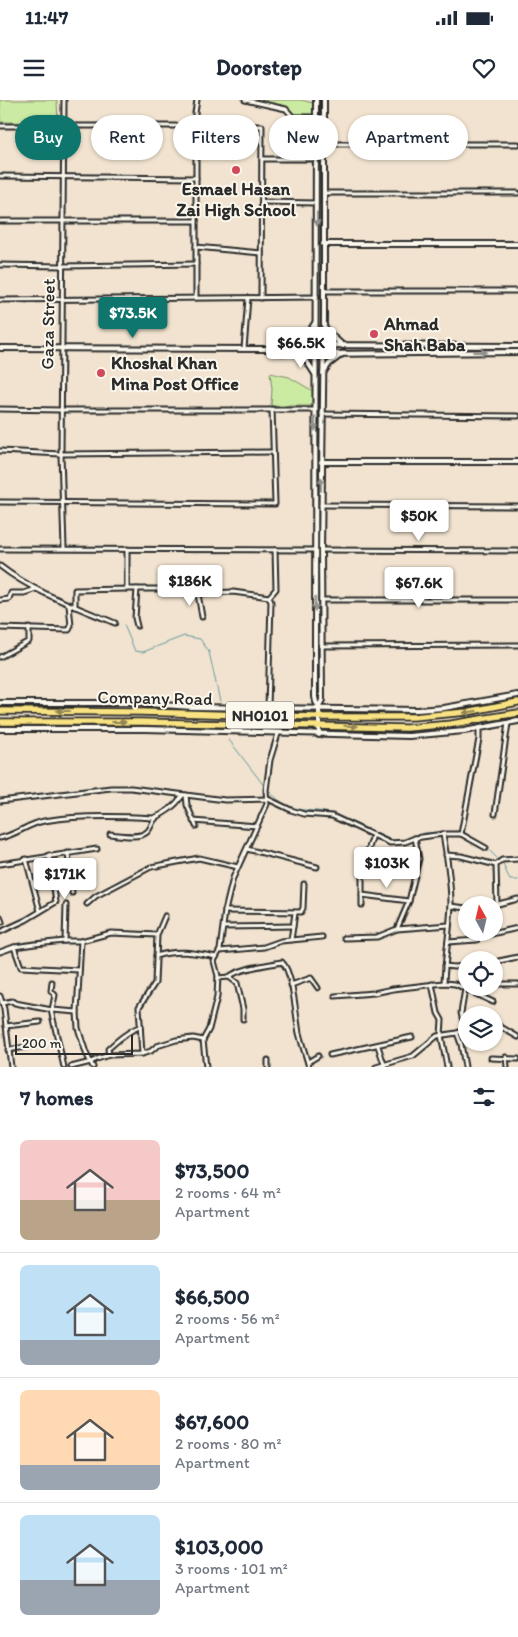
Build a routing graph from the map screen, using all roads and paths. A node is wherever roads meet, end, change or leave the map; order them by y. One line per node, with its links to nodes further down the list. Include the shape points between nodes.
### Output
1 (64, 100): 6 (street, Gaza Street)
2 (197, 100): 7 (street)
3 (245, 100): 8 (street, via 286,109)
4 (316, 100): 9 (street)
5 (324, 100): 10 (street)
6 (64, 115)
7 (195, 115)
8 (291, 115)
9 (316, 115)
10 (324, 115)
11 (0, 126): 12 (street)
12 (15, 126)
13 (81, 126): 14 (street)
14 (173, 126)
15 (259, 126): 18 (street, via 262,126)
16 (338, 144): 17 (street)
17 (518, 144)
18 (262, 159): 19 (street); 31 (street)
19 (269, 159)
20 (63, 160): 25 (street, Gaza Street)
21 (196, 160): 28 (street)
22 (316, 160): 27 (street)
23 (324, 160): 26 (street)
24 (0, 176): 25 (street)
25 (63, 176): 28 (street); 34 (street, Gaza Street)
26 (324, 176): 27 (street); 29 (street)
27 (316, 177): 32 (street)
28 (196, 178): 35 (street)
29 (324, 193): 30 (street); 36 (street)
30 (518, 193)
31 (262, 202): 32 (street); 39 (street)
32 (317, 203): 48 (street, one-way to 48)
33 (0, 221): 34 (street)
34 (63, 221): 35 (street); 42 (street, Gaza Street)
35 (196, 221): 38 (street)
36 (324, 244): 37 (street); 43 (street)
37 (518, 244)
38 (196, 247): 39 (street); 40 (street)
39 (261, 253): 47 (street)
40 (196, 264): 42 (street); 45 (street)
41 (0, 265): 42 (street)
42 (63, 266): 50 (street, Gaza Street)
43 (323, 291): 44 (street); 52 (street)
44 (518, 291)
45 (196, 298): 46 (street); 50 (street)
46 (248, 298): 47 (street); 60 (street)
47 (261, 298): 48 (street)
48 (317, 298): 51 (street)
49 (0, 300): 50 (street)
50 (62, 300): 59 (street, Gaza Street)
51 (316, 321): 53 (street, via 307,335); 54 (street)
52 (324, 325): 55 (street); 56 (street)
53 (293, 345): 54 (street); 61 (street)
54 (316, 345): 55 (street); 64 (street)
55 (323, 345): 56 (street); 65 (street)
56 (343, 346): 57 (street)
57 (518, 346)
58 (0, 348): 59 (street)
59 (62, 348): 60 (street); 71 (street, Gaza Street)
60 (244, 348): 61 (street)
61 (266, 349): 63 (street)
62 (518, 352): 66 (street, one-way to 62)
63 (298, 353): 64 (street); 68 (street)
64 (316, 354): 65 (street); 68 (street)
65 (323, 354): 66 (street); 67 (street)
66 (344, 354): 67 (street)
67 (322, 373): 73 (street)
68 (316, 376): 72 (street)
69 (0, 409): 71 (street)
70 (272, 409): 71 (street); 72 (street); 76 (street)
71 (61, 410): 77 (street, Gaza Street)
72 (316, 410): 84 (street, one-way to 84)
73 (322, 414): 74 (street); 78 (street)
74 (518, 416)
75 (0, 451): 77 (street)
76 (273, 452): 77 (street); 81 (street, via 275,504)
77 (61, 454): 81 (street, Gaza Street)
78 (321, 462): 79 (street); 82 (street, one-way to 78)
79 (518, 462)
80 (0, 502): 81 (street)
81 (62, 502): 86 (street, Gaza Street)
82 (321, 505): 83 (street); 85 (street)
83 (518, 506)
84 (315, 517): 85 (street); 90 (street)
85 (321, 517): 91 (street)
86 (64, 548): 87 (street); 88 (street)
87 (0, 549)
88 (127, 549): 89 (street); 97 (street)
89 (275, 550): 90 (street); 100 (street, via 276,586)
90 (315, 550): 94 (street)
91 (321, 550): 92 (street); 95 (street)
92 (518, 552)
93 (0, 566): 96 (street)
94 (315, 586): 95 (street); 119 (street, one-way to 119, via 315,697)
95 (321, 586): 102 (street)
96 (37, 588): 101 (street, via 24,593 11,592 9,599); 104 (street)
97 (127, 589): 98 (street); 105 (street, via 75,590)
98 (137, 589): 99 (street); 108 (street)
99 (198, 594): 100 (street, via 233,592); 106 (street)
100 (269, 597): 117 (street)
101 (0, 600)
102 (321, 600): 103 (street); 111 (street)
103 (518, 600)
104 (69, 605): 105 (street); 110 (street, via 69,630)
105 (75, 607): 107 (street)
106 (202, 617)
107 (115, 623)
108 (137, 626)
109 (0, 628): 110 (street)
110 (29, 628): 113 (street, via 29,641)
111 (321, 646): 112 (street); 119 (street, via 322,700)
112 (518, 646)
113 (0, 657)
114 (518, 695): 119 (street, via 444,708)
115 (518, 702): 119 (highway, Company Road / NH0101, one-way to 119, via 439,716)
116 (0, 703): 117 (street)
117 (268, 708): 119 (street)
118 (0, 711): 119 (highway, Company Road / NH0101, one-way to 118)
119 (319, 711): 124 (street)
120 (518, 713): 124 (highway, Company Road / NH0101, one-way to 120, via 407,728)
121 (518, 721): 123 (street)
122 (0, 722): 124 (highway, Company Road / NH0101, one-way to 124)
123 (508, 723): 125 (street); 132 (street)
124 (319, 726): 128 (street)
125 (479, 728): 128 (street, via 409,736); 139 (street)
126 (0, 730): 127 (street, via 145,729)
127 (278, 734): 128 (street); 130 (street, via 270,760 266,788)
128 (319, 735)
129 (184, 795): 130 (street, via 225,800); 131 (street, via 111,788); 133 (street); 134 (street)
130 (268, 799): 136 (street); 140 (street, via 304,814 332,816)
131 (0, 801)
132 (495, 814)
133 (156, 817): 137 (street, via 147,832 140,835); 141 (street, via 77,817 42,821)
134 (193, 821): 135 (street); 136 (street)
135 (196, 826)
136 (257, 826): 145 (street)
137 (110, 834)
138 (443, 834): 139 (street); 142 (street); 147 (street)
139 (461, 834): 143 (street)
140 (373, 835): 142 (street, via 390,843); 157 (street, via 362,870)
141 (0, 838)
142 (415, 838): 160 (street, via 419,859)
143 (486, 848)
144 (97, 849): 146 (street)
145 (247, 849): 153 (street); 154 (street)
146 (68, 853): 148 (street); 156 (street)
147 (446, 855): 152 (street); 165 (street)
148 (50, 856): 150 (street); 167 (street, via 56,901)
149 (518, 859): 152 (street, via 502,860)
150 (26, 860): 151 (street); 167 (street)
151 (0, 864)
152 (496, 865): 158 (street)
153 (238, 867): 162 (street, via 199,858 151,867); 168 (street)
154 (318, 867)
155 (304, 884): 169 (street, via 303,908 301,912)
156 (72, 893)
157 (362, 895): 160 (street); 164 (street)
158 (495, 896)
159 (518, 899): 161 (street)
160 (409, 901): 177 (street)
161 (503, 903)
162 (87, 904)
163 (66, 905): 183 (street)
164 (362, 905)
165 (451, 906): 166 (street); 174 (street)
166 (458, 907)
167 (40, 911): 178 (street)
168 (224, 911): 169 (street); 175 (street)
169 (295, 912): 173 (street)
170 (165, 916): 179 (street)
171 (0, 917): 172 (street)
172 (2, 922)
173 (293, 926): 175 (street); 182 (street)
174 (449, 926): 177 (street); 185 (street)
175 (224, 927): 187 (street)
176 (518, 928): 185 (street, via 478,937 477,940)
177 (397, 929): 181 (street, via 377,936)
178 (0, 932)
179 (157, 935): 184 (street, via 111,933); 189 (street)
180 (322, 937): 182 (street)
181 (344, 938)
182 (291, 940): 187 (street, via 264,948)
183 (65, 941): 184 (street); 186 (street)
184 (81, 941): 195 (street)
185 (448, 942): 193 (street)
186 (14, 947): 188 (street); 195 (street, via 21,967)
187 (219, 951): 191 (street)
188 (0, 952)
189 (156, 956): 191 (street, via 179,952); 216 (street, via 155,983 139,1007)
190 (518, 957): 192 (street)
191 (216, 958): 196 (street)
192 (503, 960)
193 (445, 966): 194 (street); 199 (street)
194 (458, 967)
195 (79, 970): 212 (street)
196 (218, 978): 197 (street); 222 (street, via 214,1013)
197 (229, 978): 203 (street, via 243,971 282,962); 213 (street, via 237,983)
198 (52, 982): 211 (street, via 51,991 55,995)
199 (444, 982): 200 (street); 204 (street)
200 (432, 984): 207 (street); 219 (street, via 442,1020)
201 (503, 984): 202 (street)
202 (518, 984)
203 (291, 985): 205 (street, via 311,978); 235 (street, via 299,1034)
204 (458, 986)
205 (318, 988)
206 (0, 996): 210 (street)
207 (335, 996)
208 (483, 996): 209 (street)
209 (493, 1002)
210 (2, 1003): 211 (street, via 12,1001); 215 (street)
211 (51, 1010): 212 (street); 238 (street)
212 (77, 1012): 234 (street, via 78,1028)
213 (243, 1019)
214 (40, 1022): 215 (street)
215 (6, 1026): 225 (street)
216 (141, 1026): 226 (street); 227 (street, via 128,1031 111,1046)
217 (503, 1028): 221 (street)
218 (457, 1033): 219 (street); 246 (street)
219 (441, 1035): 236 (street, via 413,1056); 245 (street)
220 (412, 1037): 224 (street)
221 (518, 1037)
222 (203, 1040): 226 (street, via 176,1040); 241 (street)
223 (37, 1045): 225 (street)
224 (378, 1046): 229 (street); 236 (street)
225 (8, 1050): 237 (street)
226 (142, 1054): 227 (street)
227 (109, 1055): 234 (street)
228 (318, 1056): 235 (street)
229 (330, 1056)
230 (506, 1057): 231 (street); 232 (street); 247 (street)
231 (491, 1058)
232 (518, 1059)
233 (268, 1060): 242 (street)
234 (91, 1062): 239 (street); 240 (street)
235 (308, 1062): 243 (street)
236 (385, 1066): 244 (street)
237 (11, 1067)
238 (64, 1067)
239 (71, 1067)
240 (93, 1067)
241 (206, 1067)
242 (268, 1067)
243 (309, 1067)
244 (376, 1067)
245 (447, 1067)
246 (465, 1067)
247 (507, 1067)

